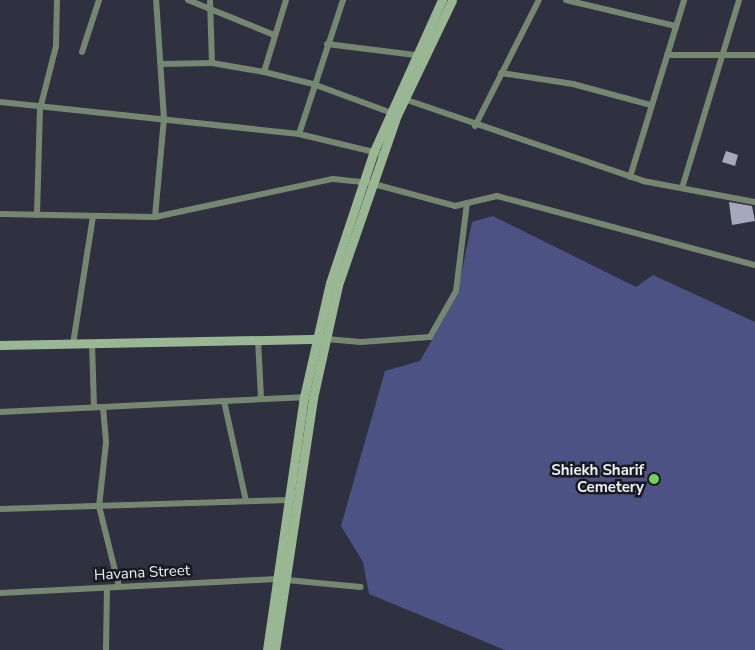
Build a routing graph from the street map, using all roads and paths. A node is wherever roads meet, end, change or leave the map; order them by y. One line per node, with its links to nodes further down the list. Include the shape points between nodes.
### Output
1 (58, 0): 31 (street, via 56,46)
2 (99, 0): 18 (street)
3 (156, 0): 24 (street)
4 (188, 0): 14 (street)
5 (210, 0): 14 (street)
6 (286, 0): 16 (street)
7 (343, 0): 17 (street)
8 (442, 0): 19 (main road)
9 (452, 0): 28 (main road)
10 (539, 0): 26 (street)
11 (566, 0): 15 (street)
12 (684, 0): 15 (street)
13 (739, 0): 21 (street)
14 (210, 9): 16 (street); 23 (street)
15 (676, 26): 20 (street)
16 (274, 35): 25 (street)
17 (327, 44): 19 (street); 27 (street)
18 (82, 52)
19 (415, 55): 32 (main road)
20 (667, 55): 21 (street); 30 (street)
21 (721, 55): 22 (street); 39 (street)
22 (755, 55)
23 (212, 63): 24 (street); 25 (street)
24 (161, 64): 33 (street)
25 (264, 72): 27 (street)
26 (501, 73): 30 (street, via 573,84); 34 (street)
27 (313, 84): 32 (street); 35 (street)
28 (404, 99): 34 (street); 36 (main road)
29 (0, 102): 31 (street)
30 (651, 105): 37 (street)
31 (40, 109): 33 (street); 43 (street)
32 (389, 112): 36 (main road)
33 (164, 120): 35 (street); 45 (street)
34 (475, 126): 37 (street)
35 (299, 134): 36 (street)
36 (378, 152): 38 (main road)
37 (630, 176): 39 (street)
38 (366, 183): 41 (street, via 439,203); 45 (street, via 315,182); 48 (main road)
39 (682, 188): 40 (street)
40 (755, 202)
41 (467, 203): 46 (street, via 497,196); 48 (street, via 456,291 430,337 371,342)
42 (0, 214): 43 (street)
43 (37, 215): 44 (street)
44 (93, 217): 45 (street); 50 (street)
45 (155, 217)
46 (755, 265)
47 (258, 339): 48 (main road); 49 (main road); 53 (street)
48 (321, 339): 52 (main road); 62 (main road)
49 (92, 343): 50 (main road); 56 (street)
50 (73, 344): 51 (main road)
51 (0, 345)
52 (304, 397): 53 (street); 58 (main road)
53 (261, 399): 54 (street)
54 (224, 401): 55 (street); 59 (street)
55 (103, 407): 56 (street); 60 (street, via 106,443)
56 (94, 408): 57 (street)
57 (0, 412)
58 (289, 500): 59 (street); 62 (main road)
59 (246, 501): 60 (street)
60 (99, 506): 61 (street); 63 (street)
61 (0, 509)
62 (280, 579): 63 (street, Havana Street); 64 (street, Havana Street); 68 (main road); 69 (main road)
63 (119, 587): 65 (street, Havana Street)
64 (361, 587)
65 (107, 588): 66 (street, Havana Street); 67 (street)
66 (0, 593)
67 (106, 650)
68 (267, 650)
69 (275, 650)

